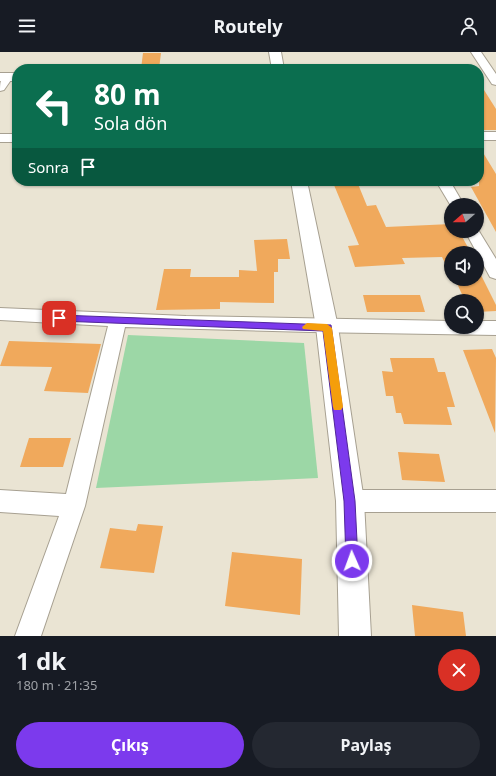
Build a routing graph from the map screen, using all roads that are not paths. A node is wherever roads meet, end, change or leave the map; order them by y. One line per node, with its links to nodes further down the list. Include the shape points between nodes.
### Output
1 (275, 52): 3 (street)
2 (476, 52): 6 (street)
3 (277, 64)
4 (484, 76): 6 (street)
5 (8, 77): 7 (street)
6 (495, 78)
7 (0, 88)
8 (484, 136): 9 (street)
9 (496, 136)
10 (0, 138): 11 (street)
11 (12, 138)
12 (300, 186): 19 (street)
13 (446, 186): 14 (street)
14 (453, 198)
15 (476, 238): 16 (street)
16 (496, 273)
17 (0, 314): 18 (street)
18 (118, 321): 19 (street); 24 (street)
19 (327, 328): 20 (street); 22 (street)
20 (496, 328)
21 (0, 501): 24 (street)
22 (350, 501): 23 (street); 26 (street)
23 (496, 501)
24 (74, 506): 25 (street)
25 (28, 636)
26 (354, 636)

